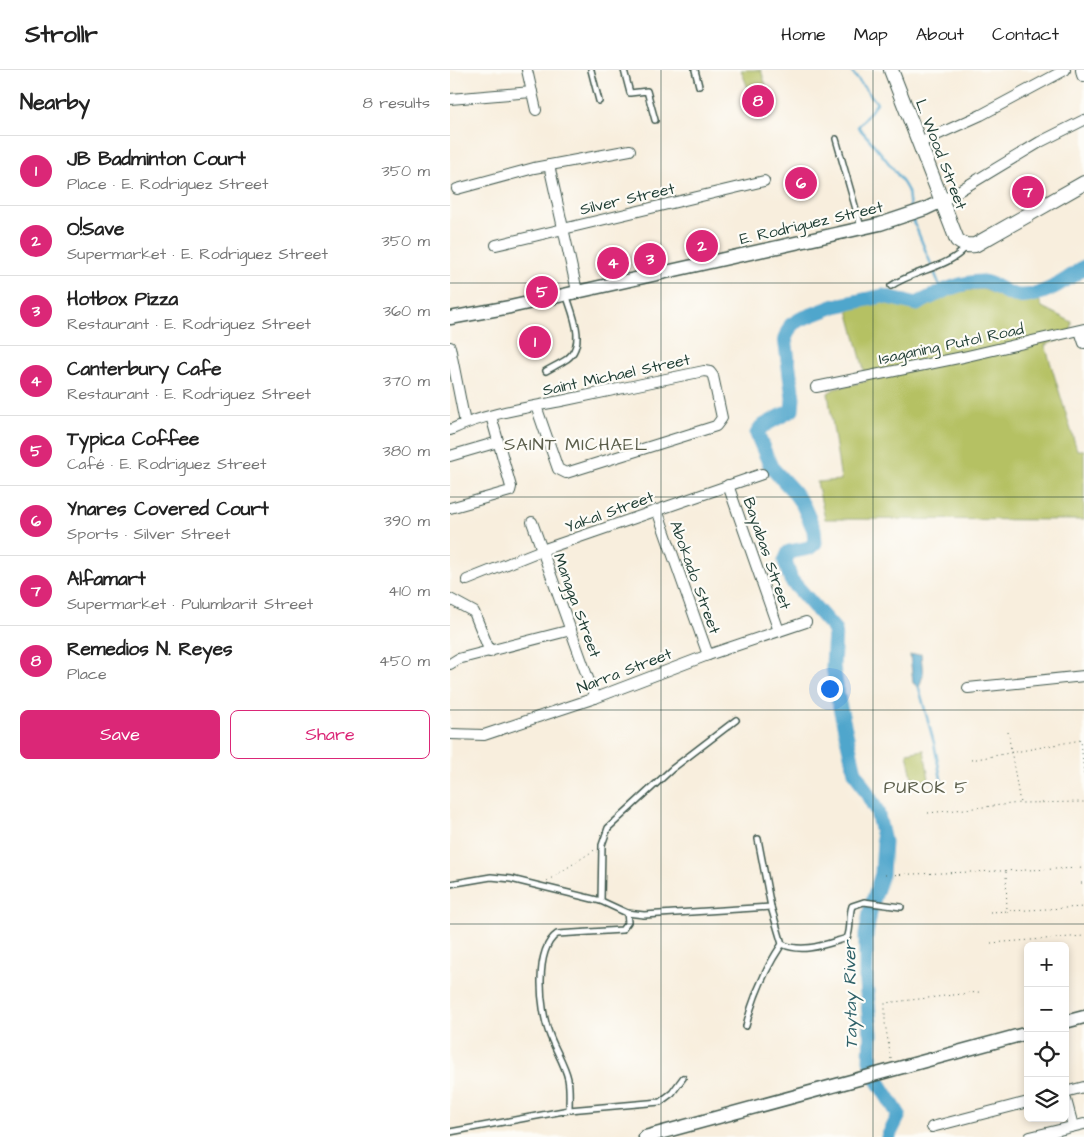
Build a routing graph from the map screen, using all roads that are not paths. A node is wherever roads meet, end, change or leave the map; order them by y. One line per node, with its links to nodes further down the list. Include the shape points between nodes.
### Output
1 (527, 70): 10 (street)
2 (591, 70): 12 (lane)
3 (624, 70): 14 (lane, via 630,92 647,91)
4 (695, 70): 9 (lane)
5 (891, 70): 17 (main road, L. Wood Street)
6 (1065, 70): 17 (street, via 982,115)
7 (1083, 70): 8 (main road)
8 (1084, 74)
9 (699, 86)
10 (532, 92): 11 (street); 13 (street)
11 (450, 98)
12 (598, 101)
13 (536, 110)
14 (655, 120)
15 (1084, 120): 23 (street, via 1040,142)
16 (836, 139): 24 (lane)
17 (919, 143): 23 (main road, L. Wood Street)
18 (630, 150): 19 (street)
19 (549, 165): 22 (street); 25 (street)
20 (764, 181): 25 (street, Silver Street)
21 (1084, 183): 27 (main road, via 975,245)
22 (457, 189)
23 (942, 201): 24 (street, E. Rodriguez Street, via 908,216); 27 (main road, L. Wood Street, via 957,240)
24 (862, 228): 29 (street, E. Rodriguez Street)
25 (563, 229): 26 (street, Silver Street); 29 (street)
26 (496, 245)
27 (967, 246): 28 (lane, via 957,256 904,277)
28 (891, 286)
29 (571, 292): 30 (street, E. Rodriguez Street); 34 (lane, via 577,344 569,358)
30 (450, 318)
31 (1082, 330): 32 (street, Isaganing Putol Road); 35 (street, Isaganing Putol Road)
32 (1084, 342)
33 (450, 347): 38 (street)
34 (546, 371)
35 (816, 386)
36 (536, 406): 36 (street, Saint Michael Street, via 704,371 713,376 722,418 716,426 566,474 558,469); 37 (street, Saint Michael Street)
37 (491, 416): 38 (street, Saint Michael Street); 40 (street)
38 (464, 423): 39 (street, Saint Michael Street)
39 (450, 430)
40 (498, 442): 41 (street); 44 (street, via 510,491)
41 (450, 456)
42 (762, 474): 43 (street, Yakal Street)
43 (728, 485): 45 (street, Yakal Street); 52 (street, Bayabas Street)
44 (450, 508)
45 (657, 510): 47 (street, Yakal Street); 54 (street, Abokado Street)
46 (532, 522): 47 (street, Mangga Street)
47 (542, 550): 48 (street, Yakal Street); 51 (street, Mangga Street)
48 (467, 580)
49 (451, 602): 53 (street, via 474,612)
50 (806, 622): 52 (street, Narra Street)
51 (571, 630): 53 (street); 58 (street, Mangga Street)
52 (779, 632): 54 (street, Narra Street)
53 (490, 652): 55 (street)
54 (708, 655): 58 (street, Narra Street)
55 (450, 664)
56 (1084, 676): 57 (street)
57 (968, 688)
58 (596, 698): 60 (street, Narra Street, via 484,734)
59 (736, 720): 63 (lane, via 672,769 608,828 602,844)
60 (450, 734)
61 (758, 839): 64 (lane)
62 (450, 884): 63 (lane, via 478,878 511,879)
63 (601, 901): 66 (lane)
64 (770, 907): 66 (lane, via 644,915); 67 (lane)
65 (901, 907): 67 (lane, via 864,902 852,906 847,938 810,948 792,948)
66 (627, 913): 77 (lane, via 628,922 622,930 557,934 549,940 543,954 544,1014 568,1078)
67 (782, 944): 70 (lane, via 769,964 750,1007)
68 (1084, 1017): 69 (street)
69 (1069, 1021)
70 (746, 1026)
71 (1024, 1034): 81 (street)
72 (683, 1078): 77 (lane, via 660,1102)
73 (1084, 1087): 74 (street)
74 (1069, 1093)
75 (1024, 1103): 79 (street)
76 (1069, 1103): 78 (street)
77 (569, 1110): 80 (lane)
78 (1079, 1125): 82 (street)
79 (932, 1127)
80 (450, 1132)
81 (647, 1137)
82 (1030, 1137)

